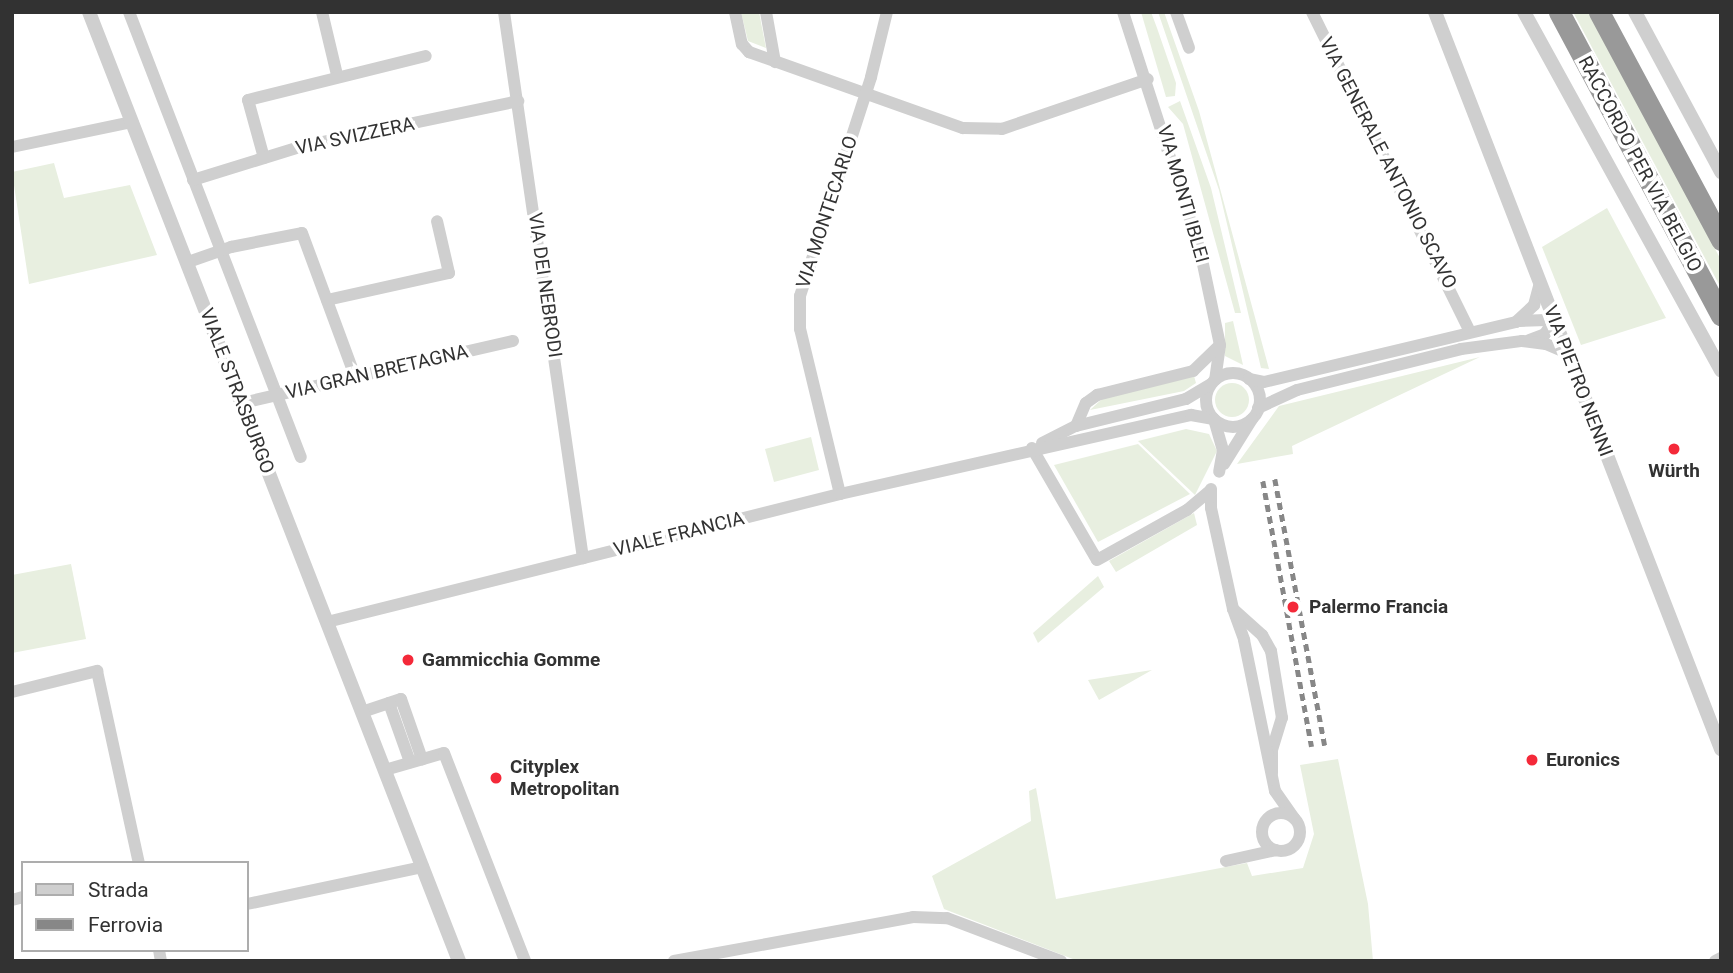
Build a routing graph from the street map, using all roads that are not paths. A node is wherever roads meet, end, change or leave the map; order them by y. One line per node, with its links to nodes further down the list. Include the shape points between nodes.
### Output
1 (89, 12): 23 (street, VIALE STRASBURGO)
2 (129, 12): 27 (street, VIALE STRASBURGO)
3 (322, 12): 19 (street)
4 (504, 12): 22 (street, VIA DEI NEBRODI)
5 (735, 12): 18 (street, via 743,48)
6 (766, 12): 18 (street)
7 (887, 12): 21 (street, VIA MONTECARLO)
8 (1123, 12): 20 (street, VIA MONTI IBLEI)
9 (1176, 12): 16 (street)
10 (1312, 12): 37 (street, VIA GENERALE ANTONIO SCAVO)
11 (1435, 12): 32 (street, VIA PIETRO NENNI)
12 (1524, 12): 42 (street)
13 (1559, 12): 34 (highway, RACCORDO PER VIA BELGIO)
14 (1599, 12): 29 (highway, RACCORDO PER VIA BELGIO)
15 (1641, 15): 26 (street)
16 (1189, 48)
17 (426, 56): 19 (street)
18 (775, 62): 21 (street)
19 (337, 75): 25 (street, via 248,100)
20 (1148, 79): 21 (street, via 983,131 944,123); 40 (street, VIA MONTI IBLEI, via 1192,218)
21 (865, 94): 55 (street, VIA MONTECARLO, via 800,296 800,329)
22 (519, 101): 25 (street, VIA SVIZZERA); 56 (street, VIA DEI NEBRODI)
23 (132, 122): 24 (street); 31 (street, VIALE STRASBURGO)
24 (12, 147)
25 (264, 158): 27 (street, VIA SVIZZERA)
26 (1719, 164)
27 (193, 180): 30 (street, VIALE STRASBURGO)
28 (437, 220): 33 (street, via 449,274)
29 (1721, 240)
30 (220, 250): 31 (street); 33 (street, via 302,233); 46 (street, VIALE STRASBURGO)
31 (188, 262): 47 (street, VIALE STRASBURGO)
32 (1540, 282): 35 (street, VIA PIETRO NENNI); 36 (street, via 1534,305)
33 (327, 300): 43 (street)
34 (1721, 316)
35 (1555, 320): 36 (street); 39 (street, via 1545,334); 41 (street, VIA PIETRO NENNI)
36 (1516, 322): 37 (street)
37 (1470, 332): 44 (street, via 1279,379)
38 (513, 341): 43 (street, VIA GRAN BRETAGNA)
39 (1521, 341): 41 (street); 48 (street, via 1461,349 1283,394)
40 (1220, 345): 45 (street, VIA MONTI IBLEI); 50 (street, via 1194,371 1097,395 1086,403)
41 (1567, 353): 61 (street, VIA PIETRO NENNI)
42 (1721, 371)
43 (355, 376): 46 (street, VIA GRAN BRETAGNA)
44 (1249, 379): 45 (street, via 1236,374); 48 (street, via 1257,390)
45 (1213, 382): 49 (street, via 1206,403); 50 (street, VIALE FRANCIA, via 1186,399)
46 (275, 394): 47 (street, VIA GRAN BRETAGNA); 52 (street, VIALE STRASBURGO)
47 (242, 403): 58 (street, VIALE STRASBURGO)
48 (1255, 414): 49 (street, via 1234,427); 53 (street)
49 (1214, 419): 51 (street, VIALE FRANCIA, via 1191,415 1080,442); 53 (street, via 1223,450)
50 (1076, 426): 51 (street, VIALE FRANCIA)
51 (1032, 448): 54 (street, via 1097,560 1188,510); 55 (street, VIALE FRANCIA)
52 (301, 457)
53 (1219, 472): 54 (street)
54 (1211, 490): 57 (street)
55 (840, 494): 56 (street, VIALE FRANCIA)
56 (583, 558): 58 (street, VIALE FRANCIA)
57 (1233, 608): 64 (street); 64 (street, via 1262,635 1270,651 1282,718 1272,750)
58 (327, 622): 60 (street, VIALE STRASBURGO)
59 (12, 692): 72 (street, via 97,671)
60 (362, 712): 62 (street, via 389,703); 63 (street, VIALE STRASBURGO)
61 (1721, 749)
62 (416, 761): 63 (street); 78 (street, via 444,753)
63 (385, 770): 73 (street, VIALE STRASBURGO)
64 (1272, 774): 65 (street)
65 (1275, 791): 66 (street); 67 (street)
66 (1294, 818): 67 (street, via 1283,813); 69 (street, via 1300,829 1297,842 1288,850)
67 (1266, 819): 68 (street)
68 (1263, 840): 69 (street); 70 (street, via 1258,850)
69 (1276, 850): 70 (street)
70 (1244, 857): 71 (street)
71 (1226, 860)
72 (139, 861)
73 (423, 867): 74 (street); 77 (street, VIALE STRASBURGO)
74 (248, 904)
75 (743, 956): 79 (street); 80 (street, via 913,917 947,918)
76 (1721, 958): 81 (street)
77 (459, 961)
78 (525, 961)
79 (674, 961)
80 (1061, 961)
81 (1716, 961)

